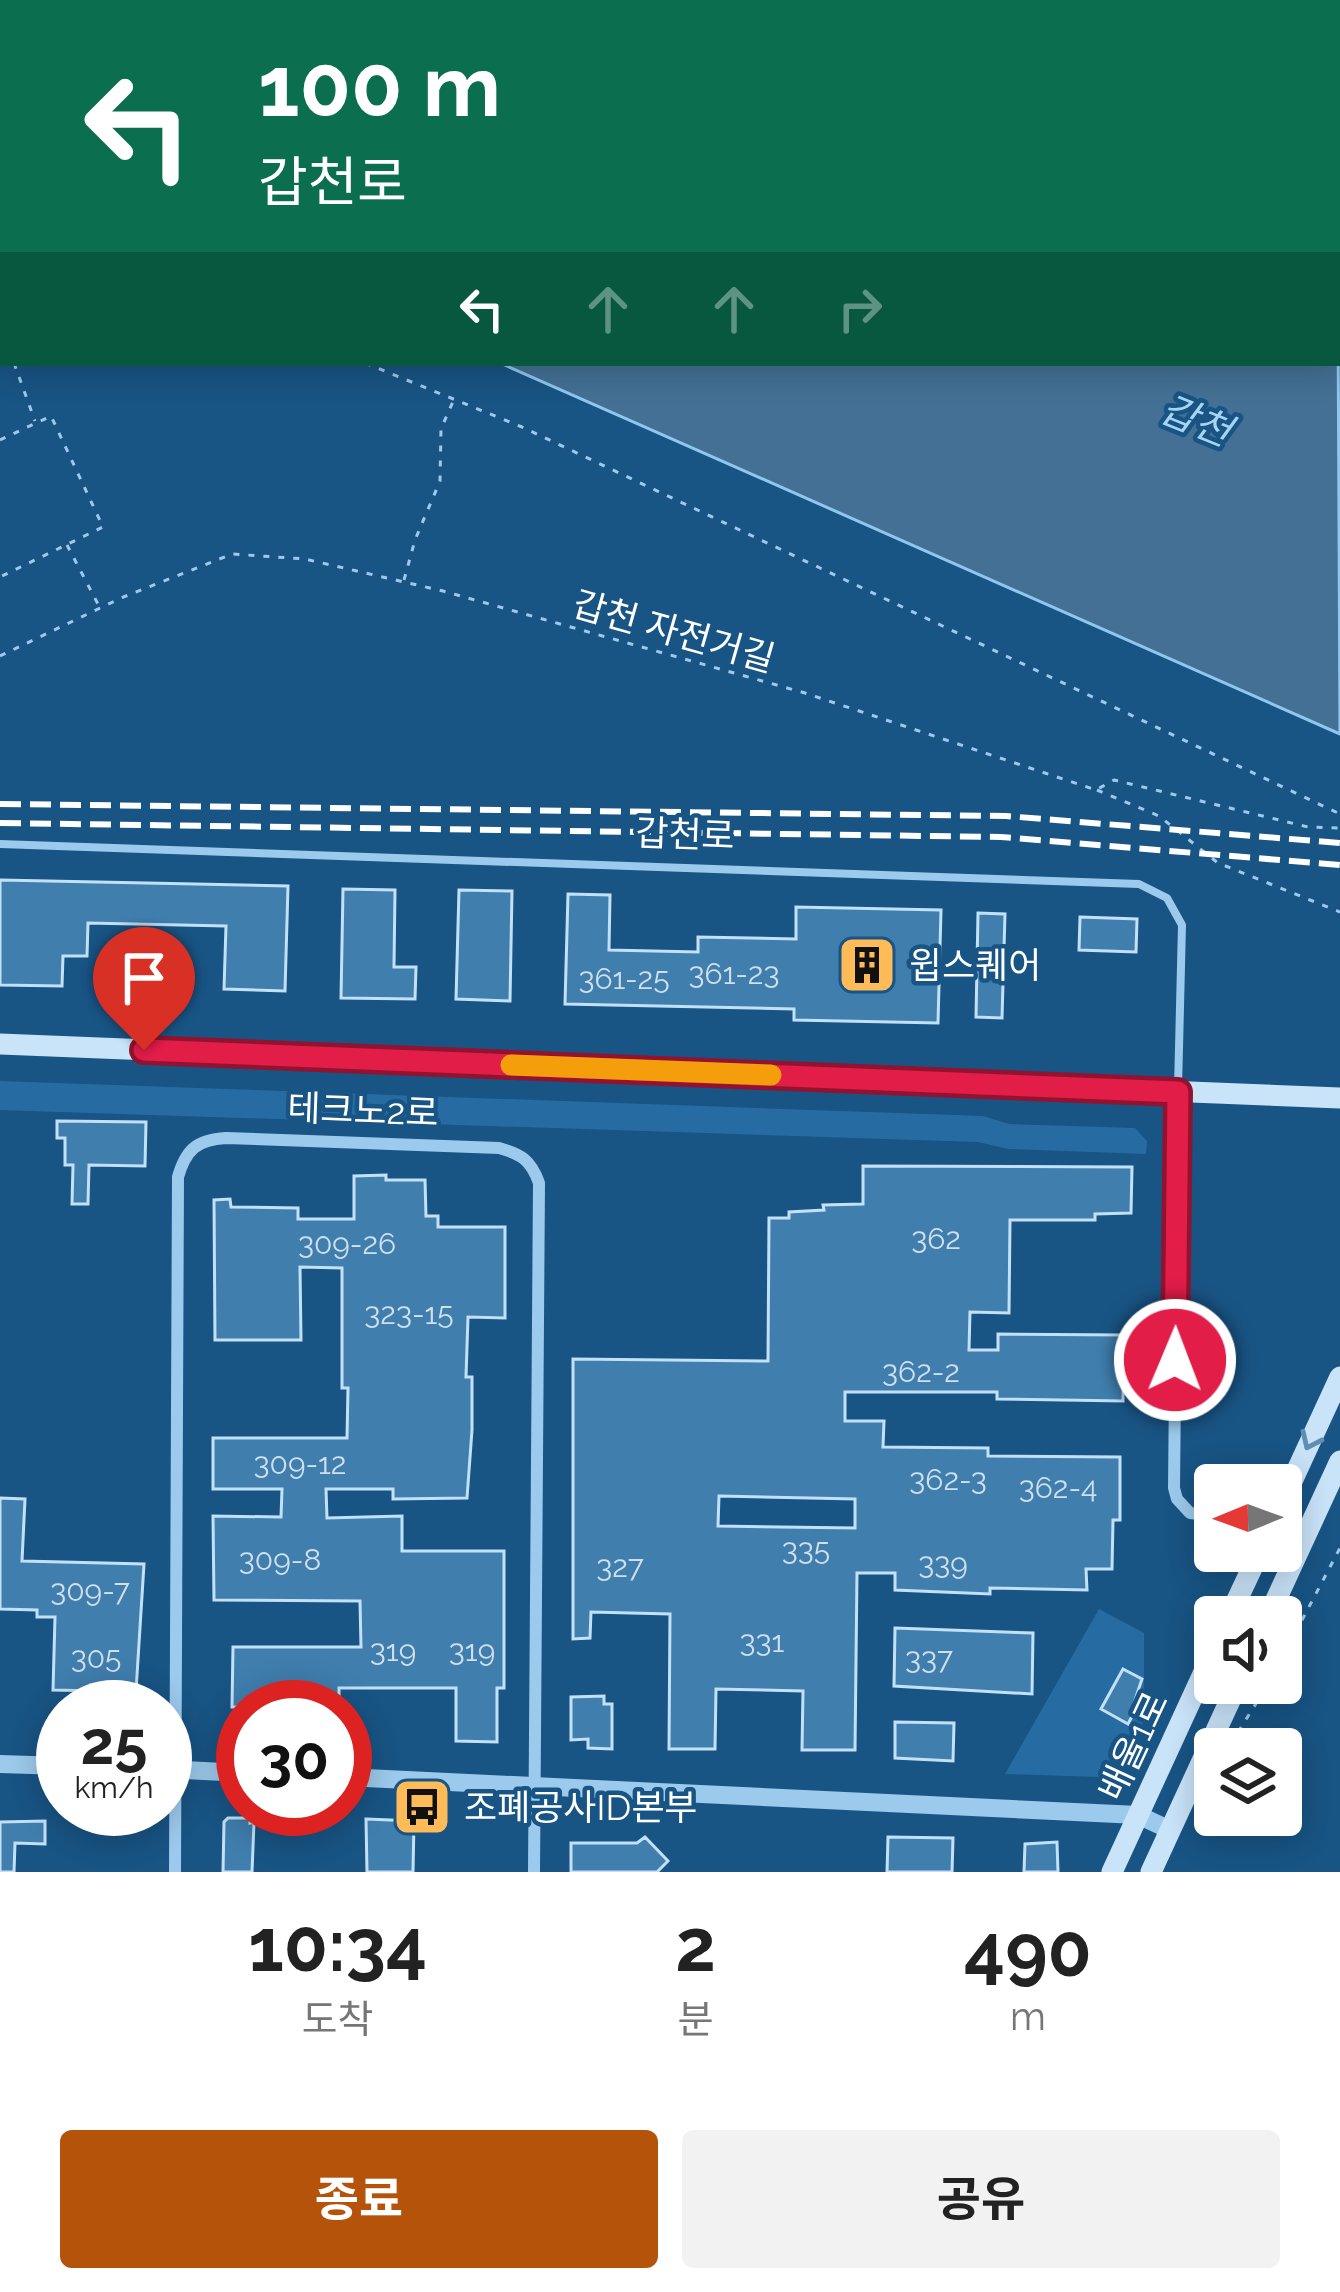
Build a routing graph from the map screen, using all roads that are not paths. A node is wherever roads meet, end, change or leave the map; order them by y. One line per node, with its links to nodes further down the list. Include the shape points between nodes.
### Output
1 (0, 844): 3 (lane, 갑천로, via 1139,884 1167,898 1182,925)
2 (0, 1044): 3 (main road)
3 (1178, 1092): 4 (main road); 8 (street, via 1174,1488)
4 (1340, 1098)
5 (1340, 1377): 7 (main road, one-way to 7)
6 (1340, 1461): 9 (main road)
7 (1300, 1464)
8 (1194, 1513)
9 (1278, 1596)
10 (172, 1680): 16 (street, 테크노2로, via 184,1156 208,1139 226,1138 519,1153 538,1183)
11 (1194, 1694): 17 (main road, 배울1로)
12 (1228, 1704): 18 (main road, 배울1로)
13 (0, 1764): 14 (street)
14 (36, 1765)
15 (372, 1778): 16 (street)
16 (536, 1786): 17 (street); 21 (street, 테크노2로)
17 (1138, 1815): 18 (street); 22 (main road, 배울1로)
18 (1170, 1830): 23 (main road, 배울1로)
19 (174, 1836): 20 (street, 테크노2로)
20 (175, 1872)
21 (534, 1872)
22 (1112, 1872)
23 (1151, 1872)

